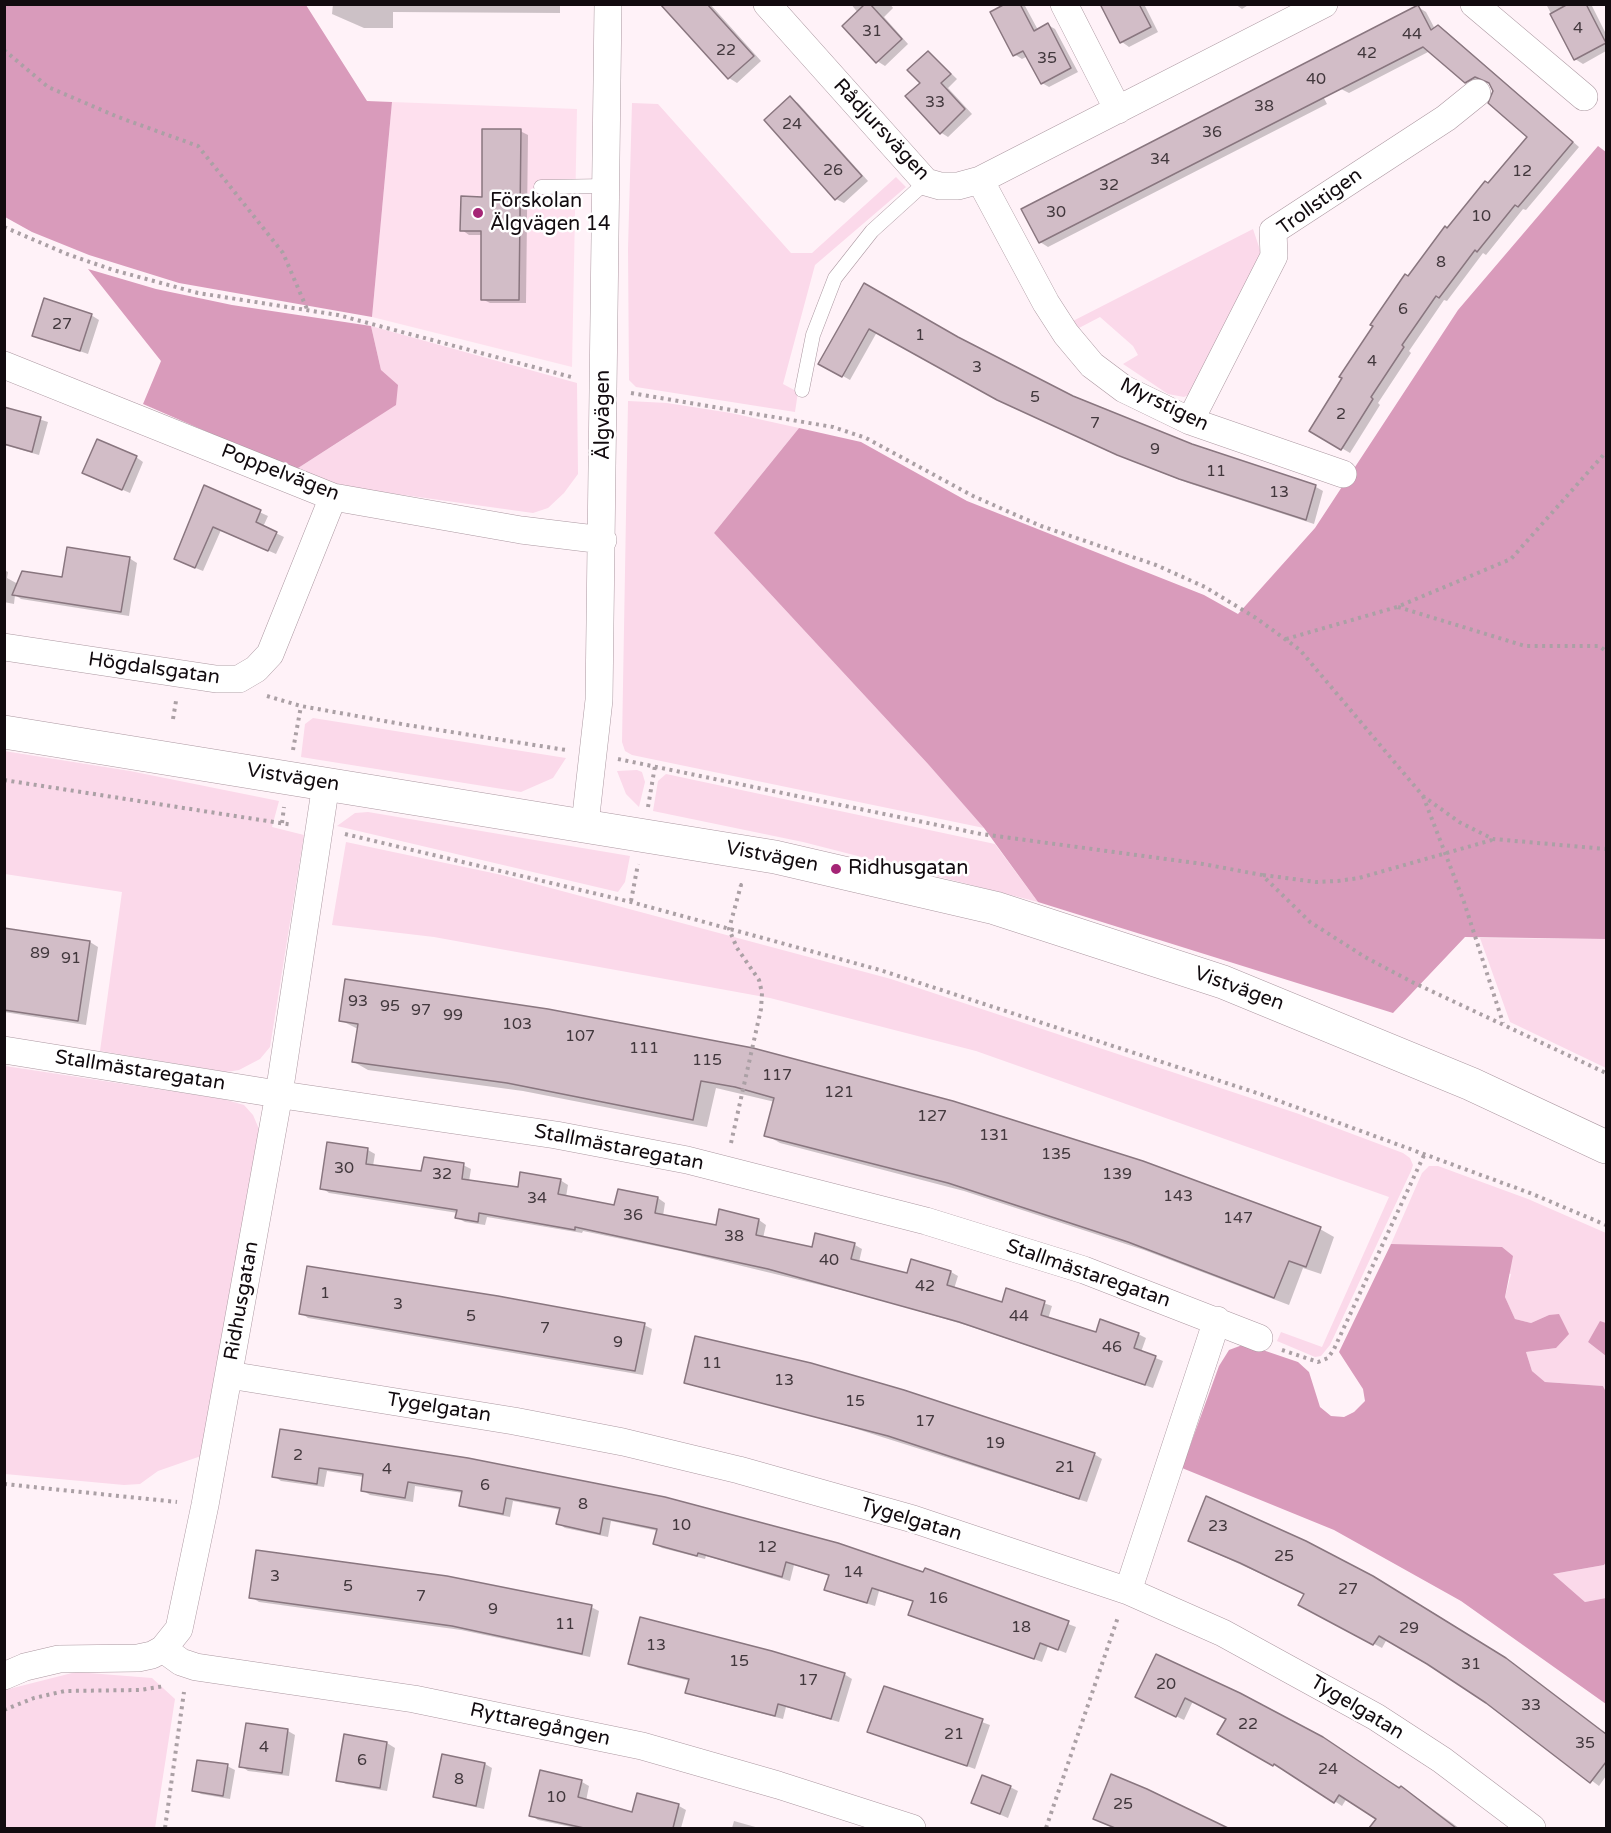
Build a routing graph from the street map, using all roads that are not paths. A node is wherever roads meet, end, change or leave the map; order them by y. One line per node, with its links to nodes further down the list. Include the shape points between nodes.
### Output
1 (608, 4): 11 (street, Älgvägen)
2 (767, 4): 10 (street, Rådjursvägen)
3 (1064, 4): 8 (street)
4 (1324, 4): 8 (street, Rådjursvägen)
5 (1474, 4): 7 (street)
6 (1477, 93): 15 (street, Trollstigen, via 1446,118 1273,231 1274,256)
7 (1584, 97)
8 (1118, 110): 9 (street, Rådjursvägen)
9 (980, 180): 10 (street, Rådjursvägen, via 958,186); 15 (street, Myrstigen, via 1046,303 1092,365 1124,389)
10 (926, 182): 14 (lane, via 872,231 835,279 813,335)
11 (606, 186): 12 (lane); 18 (street, Älgvägen)
12 (541, 187)
13 (4, 364): 17 (street, Poppelvägen)
14 (802, 390)
15 (1190, 421): 16 (street, Myrstigen)
16 (1343, 474)
17 (333, 497): 18 (street, Poppelvägen, via 521,530); 19 (street, Högdalsgatan, via 270,654 239,679 216,679)
18 (603, 540): 22 (street, Älgvägen, via 599,699)
19 (4, 647)
20 (4, 732): 21 (main road, Vistvägen)
21 (326, 784): 22 (main road, Vistvägen); 24 (street, Ridhusgatan)
22 (585, 824): 25 (main road, Vistvägen, via 775,856 996,908 1223,982 1472,1084)
23 (4, 1050): 24 (street, Stallmästaregatan)
24 (279, 1094): 26 (street, Stallmästaregatan, via 556,1134 725,1169 982,1238 1095,1274); 28 (street, Ridhusgatan)
25 (1606, 1147)
26 (1217, 1320): 27 (street, Stallmästaregatan); 29 (street)
27 (1259, 1338)
28 (229, 1375): 29 (street, Tygelgatan, via 514,1421 646,1447 913,1519); 30 (street, Ridhusgatan, via 184,1616 174,1638)
29 (1128, 1591): 33 (street, Tygelgatan, via 1223,1633 1376,1717 1442,1760)
30 (163, 1649): 31 (street, via 138,1658 59,1659); 32 (street, Ryttaregången, via 191,1675 414,1699 642,1746)
31 (4, 1676)
32 (912, 1828)
33 (1532, 1828)

